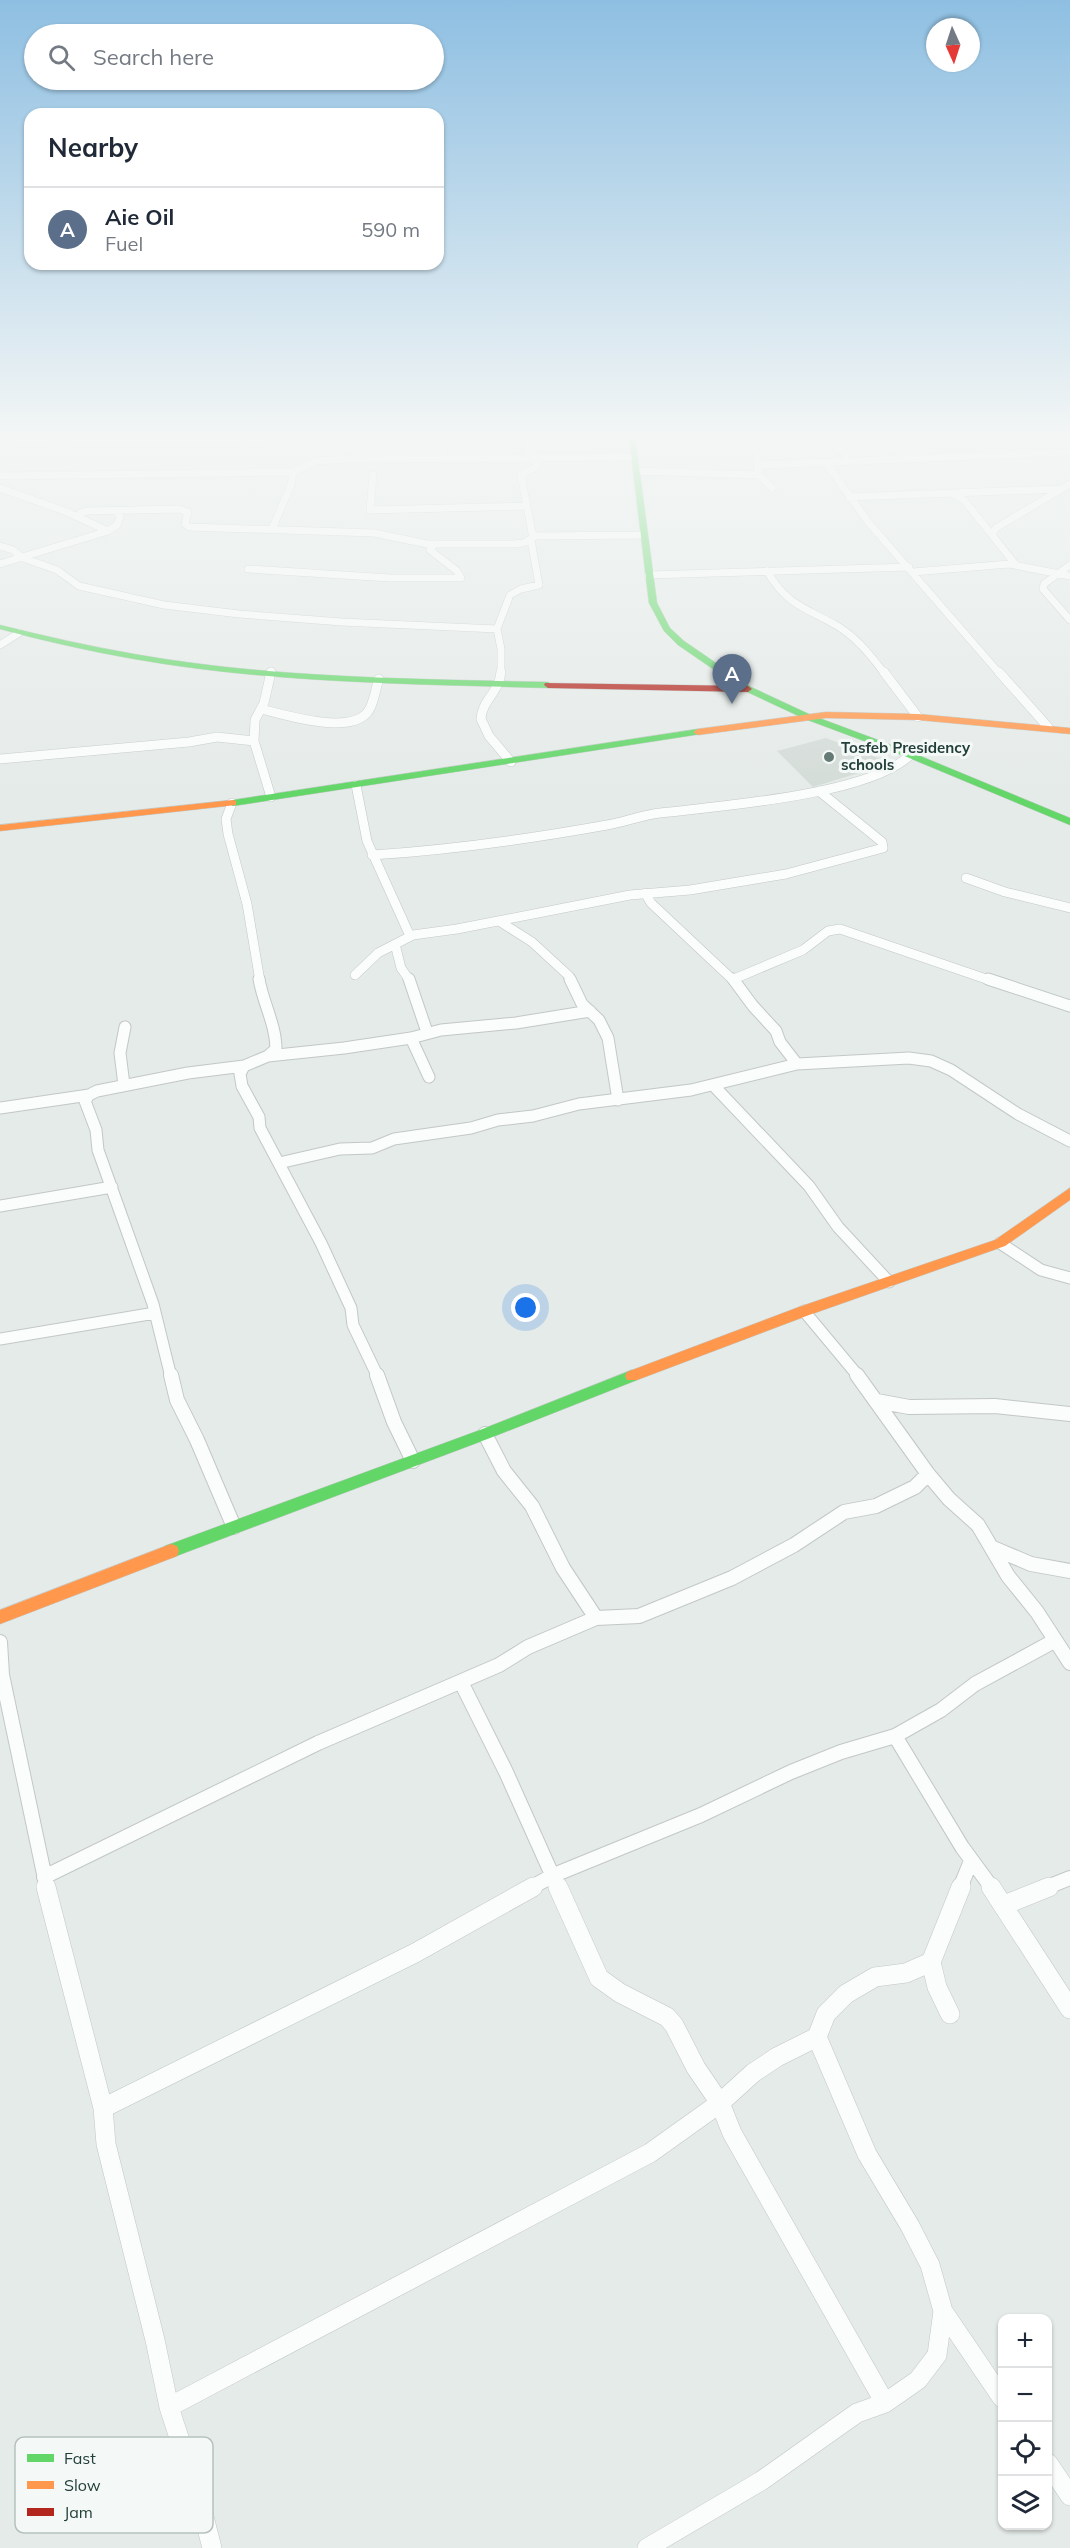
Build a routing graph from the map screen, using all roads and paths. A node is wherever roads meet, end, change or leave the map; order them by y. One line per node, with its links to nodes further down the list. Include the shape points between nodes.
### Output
1 (20, 555): 8 (street)
2 (33, 555): 8 (street)
3 (436, 555): 12 (street, via 461,578)
4 (535, 555): 20 (street, via 539,585 510,595)
5 (647, 555): 16 (street)
6 (898, 555): 13 (street)
7 (1008, 555): 10 (street)
8 (23, 558): 9 (street); 20 (street, via 57,570 79,586 164,605 342,622)
9 (0, 564)
10 (1016, 565): 13 (street); 15 (street)
11 (1070, 565): 15 (street)
12 (248, 569)
13 (911, 569): 14 (street); 30 (street, via 966,638)
14 (767, 571): 16 (street); 29 (street, via 777,589 793,603 833,624 863,646)
15 (1058, 573): 17 (street); 18 (street, via 1043,589)
16 (648, 574): 26 (street, via 653,603 667,629 697,656)
17 (1070, 576)
18 (1070, 620)
19 (0, 627): 21 (street)
20 (497, 629): 25 (street, via 501,637)
21 (19, 633): 22 (street); 23 (street, via 89,651)
22 (0, 645)
23 (271, 672): 24 (street); 27 (street)
24 (379, 679): 25 (street); 27 (street, via 368,710 359,719 317,722)
25 (500, 684): 26 (street); 35 (street, via 482,710 481,720)
26 (748, 689): 28 (street)
27 (261, 709): 32 (street, via 255,720)
28 (808, 717): 29 (street); 33 (street); 35 (street)
29 (918, 717): 30 (street)
30 (1048, 727): 31 (street)
31 (1070, 731)
32 (254, 741): 34 (street, via 217,737); 38 (street)
33 (910, 755): 37 (street, via 899,766 881,774); 40 (street)
34 (0, 759)
35 (511, 762): 36 (street)
36 (356, 785): 38 (street); 42 (street)
37 (819, 791): 42 (street, via 658,813 609,825 438,851); 44 (street, via 882,842 883,848 786,874 690,890)
38 (272, 797): 39 (street)
39 (232, 803): 41 (street); 56 (street, via 226,819 228,834 247,904 263,1001 277,1041 276,1049)
40 (1070, 822)
41 (0, 828)
42 (372, 855): 47 (street)
43 (966, 878): 45 (street)
44 (645, 893): 46 (street); 50 (street, via 651,903)
45 (1070, 908)
46 (499, 921): 47 (street); 52 (street, via 532,942 569,976 576,994)
47 (410, 936): 48 (street)
48 (395, 944): 49 (street, via 378,953); 54 (street)
49 (355, 975)
50 (734, 979): 51 (street, via 803,950 828,930 840,929); 57 (street)
51 (1070, 1006)
52 (590, 1011): 54 (street); 63 (street, via 608,1038)
53 (125, 1027): 61 (street, via 120,1053)
54 (427, 1032): 55 (street)
55 (411, 1038): 56 (street); 59 (street)
56 (268, 1056): 58 (street)
57 (797, 1064): 60 (street); 65 (street, via 924,1058 962,1076 1017,1113)
58 (244, 1066): 61 (street); 66 (street, via 240,1074 242,1086)
59 (429, 1077)
60 (713, 1085): 63 (street); 72 (street, via 809,1186 838,1227)
61 (124, 1086): 62 (street)
62 (89, 1095): 64 (street); 67 (street, via 85,1101)
63 (618, 1100): 66 (street, via 579,1104 471,1128 394,1139 372,1148 340,1149)
64 (0, 1108)
65 (1070, 1141)
66 (279, 1163): 79 (street, via 351,1308 353,1325)
67 (112, 1187): 69 (street); 74 (street)
68 (1070, 1193): 70 (street)
69 (0, 1206)
70 (1000, 1244): 71 (street, via 1032,1267); 72 (street)
71 (1070, 1278)
72 (889, 1282): 73 (street)
73 (804, 1311): 76 (street); 78 (street)
74 (155, 1313): 75 (street); 81 (street, via 177,1400)
75 (0, 1339)
76 (877, 1401): 77 (street, via 909,1407 994,1406); 80 (street)
77 (1070, 1414)
78 (485, 1434): 79 (street); 85 (street, via 504,1471 532,1506 568,1576)
79 (413, 1461): 81 (street)
80 (928, 1474): 82 (street, via 978,1525); 85 (street, via 915,1487 876,1506 844,1512 794,1545 732,1578 639,1616)
81 (234, 1527): 84 (street)
82 (993, 1548): 83 (street, via 1031,1564); 86 (street)
83 (1070, 1571)
84 (0, 1617)
85 (596, 1618): 89 (street, via 528,1647)
86 (1054, 1641): 88 (street); 90 (street, via 975,1684 941,1710)
87 (0, 1642): 93 (street, via 2,1675)
88 (1070, 1663)
89 (462, 1682): 92 (street); 93 (street, via 318,1743)
90 (895, 1736): 91 (street); 92 (street, via 791,1772 701,1815)
91 (971, 1861): 95 (street); 96 (street)
92 (554, 1875): 100 (street, via 599,1978 674,2025); 101 (street, via 415,1953)
93 (44, 1877): 101 (street)
94 (1070, 1878): 95 (street)
95 (1004, 1905): 97 (street)
96 (931, 1962): 98 (street); 99 (street, via 906,1973 875,1977 846,1994 826,2014)
97 (1070, 2009)
98 (950, 2014)
99 (817, 2037): 100 (street, via 780,2053); 102 (street, via 867,2154 930,2265)
100 (720, 2103): 104 (street, via 732,2133); 105 (street, via 650,2153)
101 (103, 2108): 105 (street, via 106,2144)
102 (943, 2311): 103 (street); 104 (street, via 937,2355 918,2380)
103 (998, 2392)
104 (885, 2403): 111 (street, via 857,2413 761,2481)
105 (169, 2407): 106 (street)
106 (179, 2437)
107 (1052, 2470): 108 (street)
108 (1070, 2496)
109 (208, 2533): 110 (street)
110 (212, 2548)
111 (647, 2548)

